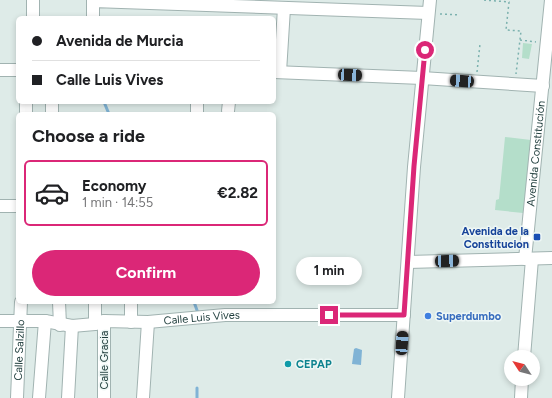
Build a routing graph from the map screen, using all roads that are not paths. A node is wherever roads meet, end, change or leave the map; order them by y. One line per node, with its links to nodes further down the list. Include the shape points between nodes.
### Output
1 (33, 0): 8 (street)
2 (430, 0): 7 (street)
3 (551, 0): 14 (street, Avenida Constitución)
4 (93, 1): 6 (street, via 111,6); 9 (street)
5 (281, 5): 6 (street); 7 (street); 12 (street)
6 (258, 9)
7 (428, 13): 13 (street)
8 (33, 16)
9 (93, 16)
10 (0, 70): 11 (street)
11 (16, 70)
12 (277, 72): 13 (street)
13 (422, 78): 14 (street); 19 (street)
14 (543, 86): 18 (street, Avenida Constitución)
15 (0, 206): 16 (street)
16 (16, 206)
17 (552, 258): 18 (street)
18 (529, 259): 19 (street); 32 (street, Avenida Constitución)
19 (408, 262): 24 (street)
20 (22, 304): 26 (street, Calle Salzillo)
21 (60, 304): 31 (street)
22 (95, 304): 30 (street, Calle Gracia)
23 (131, 304): 28 (street)
24 (404, 315): 29 (street, Calle Luis Vives, via 225,315); 39 (street)
25 (0, 320): 26 (street, Calle Luis Vives)
26 (21, 321): 27 (street, Calle Luis Vives); 34 (street, Calle Salzillo)
27 (45, 321): 31 (street, Calle Luis Vives); 35 (street)
28 (131, 322): 29 (street, Calle Luis Vives); 30 (street, Calle Luis Vives)
29 (148, 322): 38 (street)
30 (100, 323): 31 (street, Calle Luis Vives); 37 (street, Calle Gracia)
31 (66, 325): 36 (street)
32 (524, 350)
33 (522, 386): 40 (street)
34 (17, 398)
35 (39, 398)
36 (68, 398)
37 (104, 398)
38 (144, 398)
39 (398, 398)
40 (521, 398)

